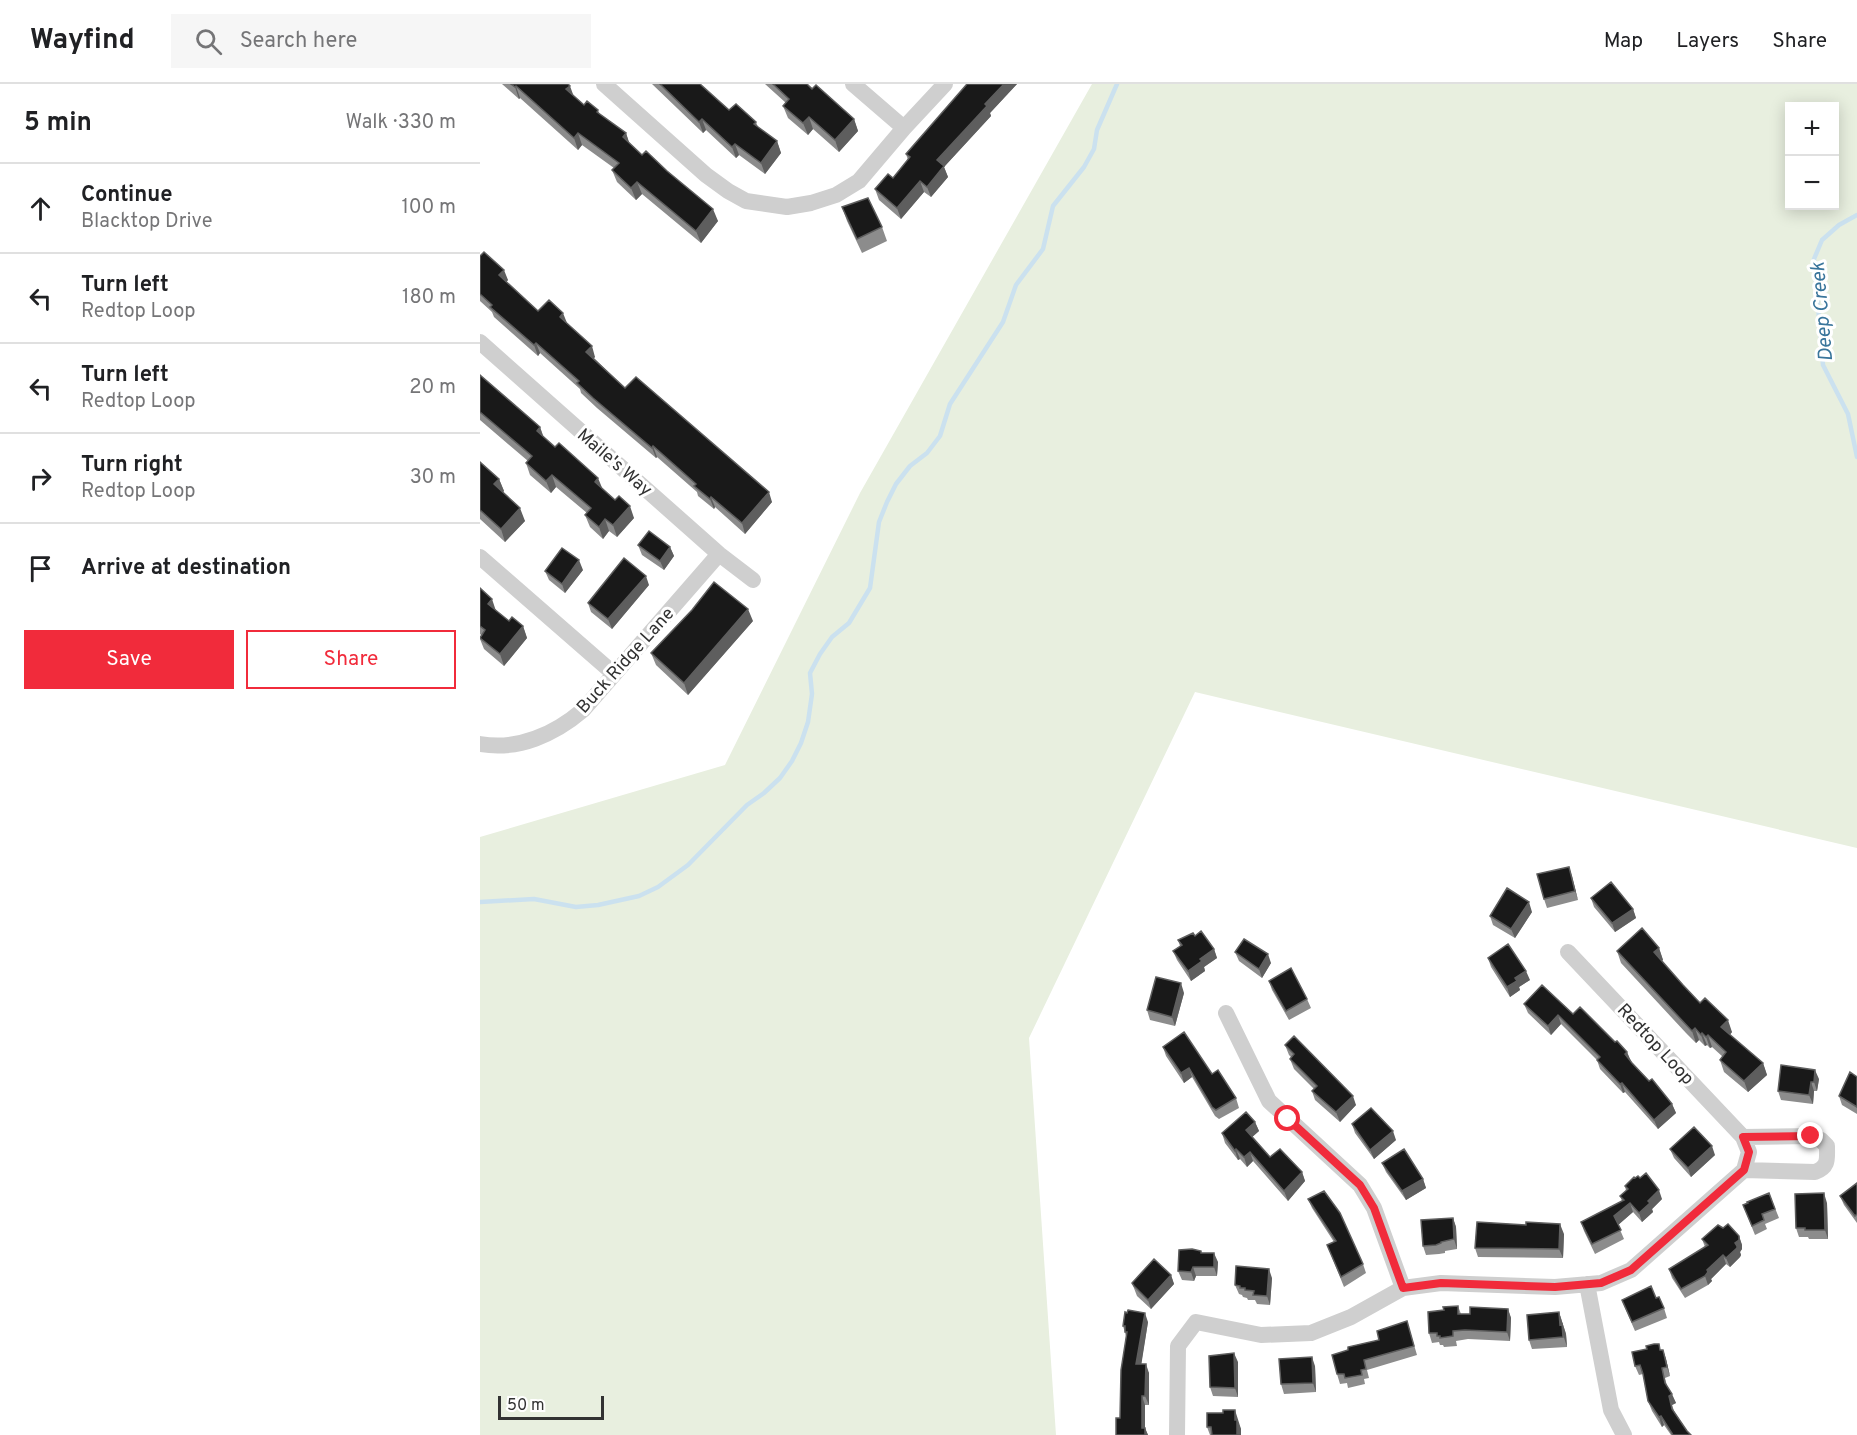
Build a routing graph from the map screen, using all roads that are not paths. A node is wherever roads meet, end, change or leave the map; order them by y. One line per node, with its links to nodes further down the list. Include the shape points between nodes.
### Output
1 (604, 84): 4 (street, via 706,175 746,201 763,205 811,204 836,195 859,181)
2 (853, 84): 4 (street)
3 (945, 84): 4 (street)
4 (904, 128)
5 (480, 342): 6 (street, Maile's Way)
6 (719, 554): 8 (street, Maile's Way); 9 (street, Buck Ridge Lane)
7 (480, 557): 9 (street)
8 (753, 580)
9 (613, 673): 10 (street, Buck Ridge Lane, via 583,710 565,725 533,740 508,745)
10 (480, 744)
11 (1568, 951): 13 (street, Redtop Loop)
12 (1226, 1013): 16 (street, via 1269,1101 1360,1185 1374,1208)
13 (1743, 1137): 14 (street, via 1749,1152); 14 (street, via 1811,1136 1827,1146 1828,1162 1815,1172)
14 (1744, 1170): 15 (street, via 1631,1270 1601,1283)
15 (1587, 1284): 16 (street, via 1555,1287 1441,1283); 18 (street, via 1611,1410)
16 (1403, 1288): 17 (street, via 1351,1317 1311,1333 1261,1335 1196,1322 1178,1346)
17 (1177, 1435)
18 (1624, 1435)

